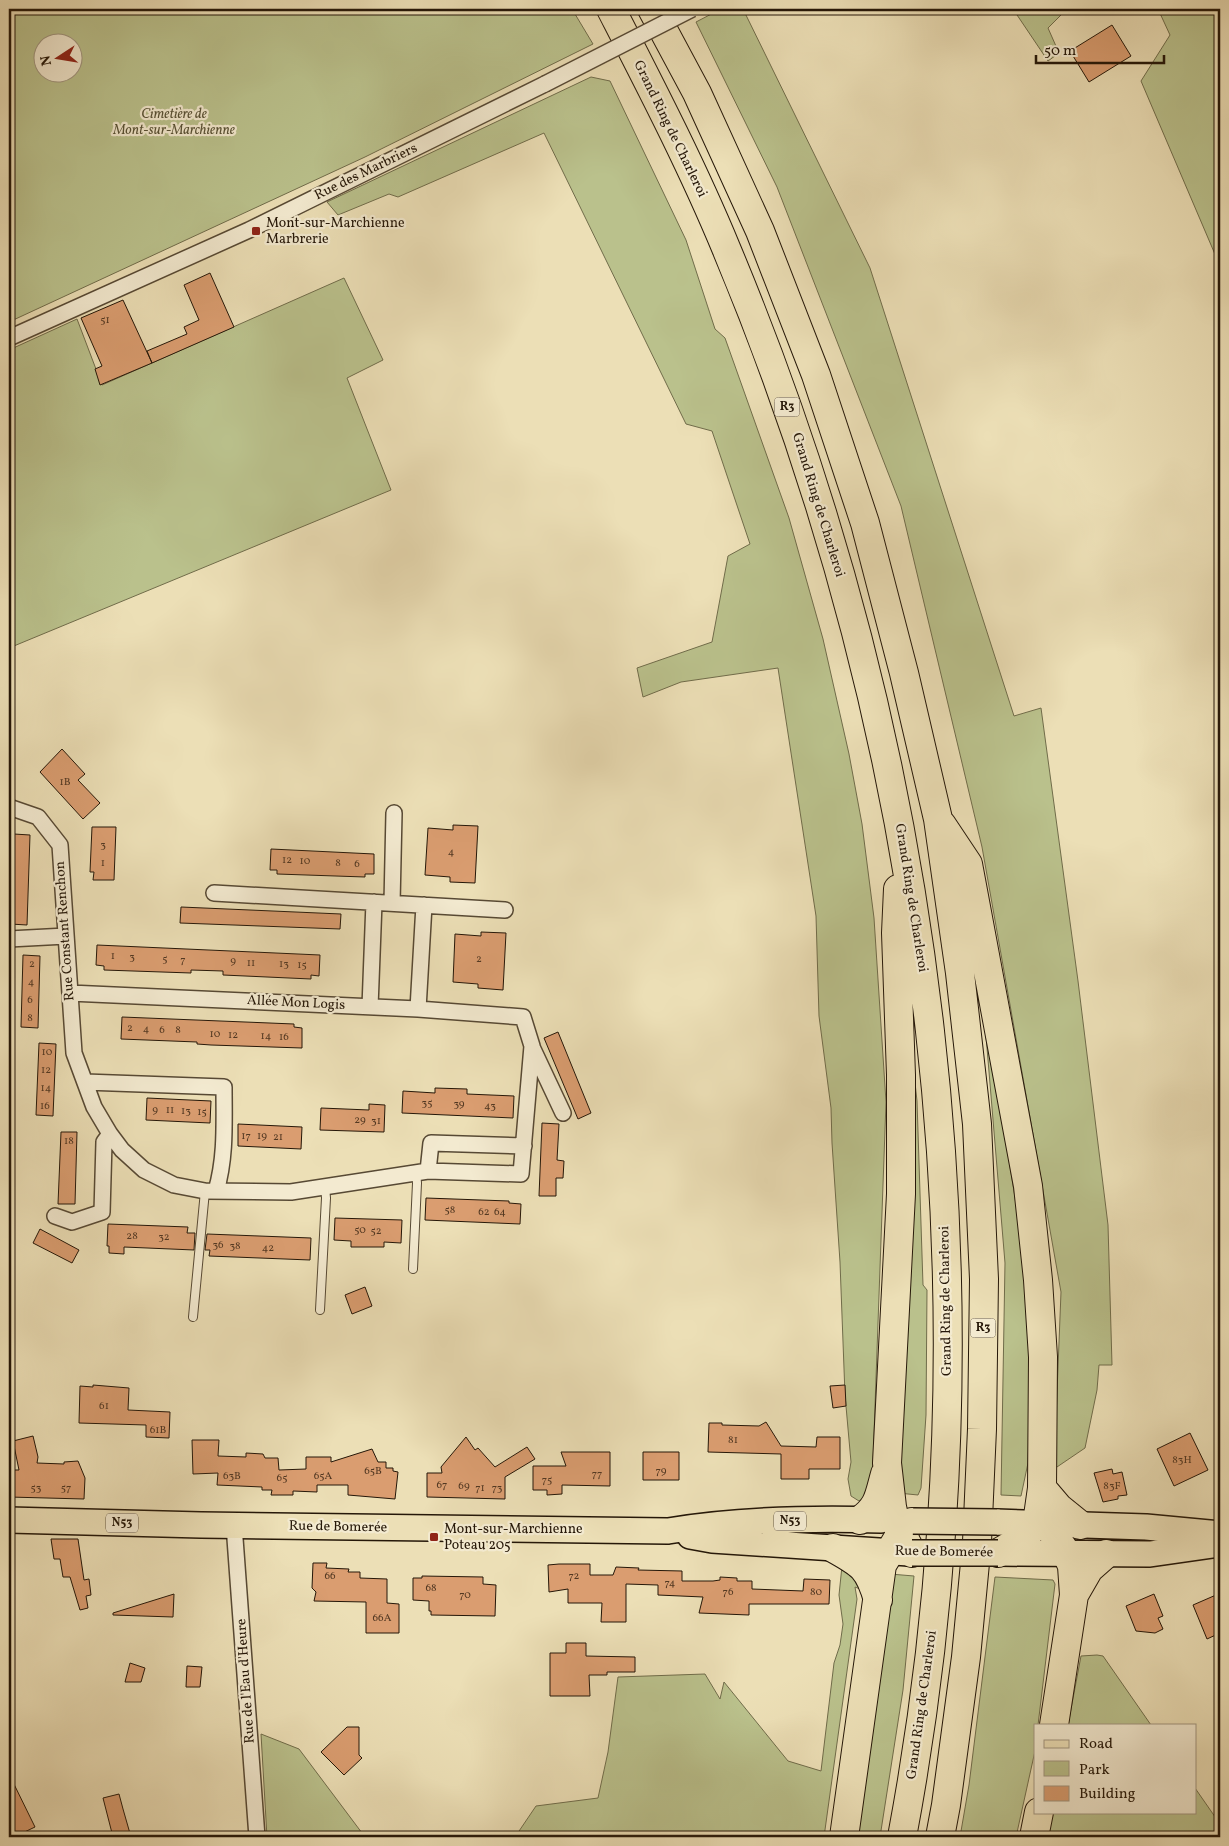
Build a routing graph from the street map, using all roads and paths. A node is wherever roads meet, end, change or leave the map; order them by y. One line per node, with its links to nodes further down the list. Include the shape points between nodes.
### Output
1 (611, 9): 8 (highway, Grand Ring de Charleroi / R3, via 726,246 780,387 829,535 869,681)
2 (652, 9): 7 (highway, R3, via 697,92 760,231 816,375 865,523)
3 (692, 9): 4 (street, Rue des Marbriers, bridge, via 249,230)
4 (9, 338)
5 (9, 807): 14 (street, Rue Constant Renchon, via 38,817 60,846)
6 (394, 813): 11 (street)
7 (938, 819): 33 (highway, via 968,864 1028,1186 1043,1356); 53 (highway, R3, via 977,1124 984,1279 977,1542 966,1657)
8 (900, 828): 32 (highway, via 896,933 902,1194); 52 (highway, Grand Ring de Charleroi / R3, via 924,980 939,1116 947,1281 946,1429 939,1552 930,1656)
9 (214, 892): 10 (street)
10 (374, 902): 11 (street); 17 (street)
11 (392, 903): 12 (street)
12 (424, 905): 13 (street); 18 (street)
13 (505, 910)
14 (66, 936): 15 (street); 16 (street, Rue Constant Renchon)
15 (9, 939)
16 (70, 993): 17 (street, Allée Mon Logis); 21 (street, Rue Constant Renchon, via 74,1053)
17 (370, 1007): 18 (street, Allée Mon Logis)
18 (418, 1009): 19 (street, Allée Mon Logis)
19 (523, 1017): 20 (street, Rue Constant Renchon)
20 (532, 1046): 22 (street); 24 (street, Rue Constant Renchon)
21 (84, 1082): 23 (street, Rue Constant Renchon); 27 (street, via 224,1087 222,1170)
22 (563, 1113)
23 (110, 1134): 27 (street, Rue Constant Renchon, via 144,1170 174,1185); 28 (street, via 104,1142 102,1212 72,1222)
24 (524, 1146): 25 (street, via 431,1143); 25 (street, Rue Constant Renchon, via 521,1174)
25 (422, 1172): 26 (street, Rue Constant Renchon); 29 (lane, via 417,1183)
26 (325, 1187): 27 (street, Rue Constant Renchon, via 291,1192); 30 (lane)
27 (211, 1191): 31 (lane)
28 (55, 1216)
29 (413, 1269)
30 (320, 1310)
31 (194, 1317)
32 (888, 1463): 35 (highway, via 876,1503 871,1512); 40 (highway)
33 (1042, 1488): 37 (highway, via 1058,1508); 41 (highway)
34 (9, 1520): 36 (main road, Rue de Bomerée / N53)
35 (860, 1520): 38 (main road, Rue de Bomerée / N53, via 708,1524); 40 (main road, Rue de Bomerée / N53)
36 (234, 1525): 38 (main road, Rue de Bomerée / N53); 50 (street, Rue de l'Eau d'Heure)
37 (1080, 1525): 39 (main road, Rue de Bomerée / N53); 41 (main road, Rue de Bomerée / N53)
38 (668, 1531): 43 (main road, Rue de Bomerée / N53, via 712,1540)
39 (1220, 1534)
40 (902, 1536): 41 (main road, Rue de Bomerée / N53, bridge); 41 (main road, Rue de Bomerée / N53, bridge); 43 (main road, Rue de Bomerée / N53); 47 (highway, via 882,1565)
41 (1020, 1537): 44 (highway); 44 (main road, Rue de Bomerée / N53)
42 (1220, 1544): 45 (main road, Rue de Bomerée / N53, via 1150,1554)
43 (833, 1548): 47 (highway, via 866,1570)
44 (1067, 1554): 45 (main road, Rue de Bomerée / N53); 46 (highway, via 1072,1566)
45 (1106, 1554): 46 (highway, via 1089,1569)
46 (1074, 1595): 48 (highway)
47 (878, 1600): 51 (highway)
48 (1054, 1724)
49 (1039, 1814): 54 (highway)
50 (256, 1837)
51 (844, 1837)
52 (902, 1837)
53 (940, 1837)
54 (1034, 1837)

